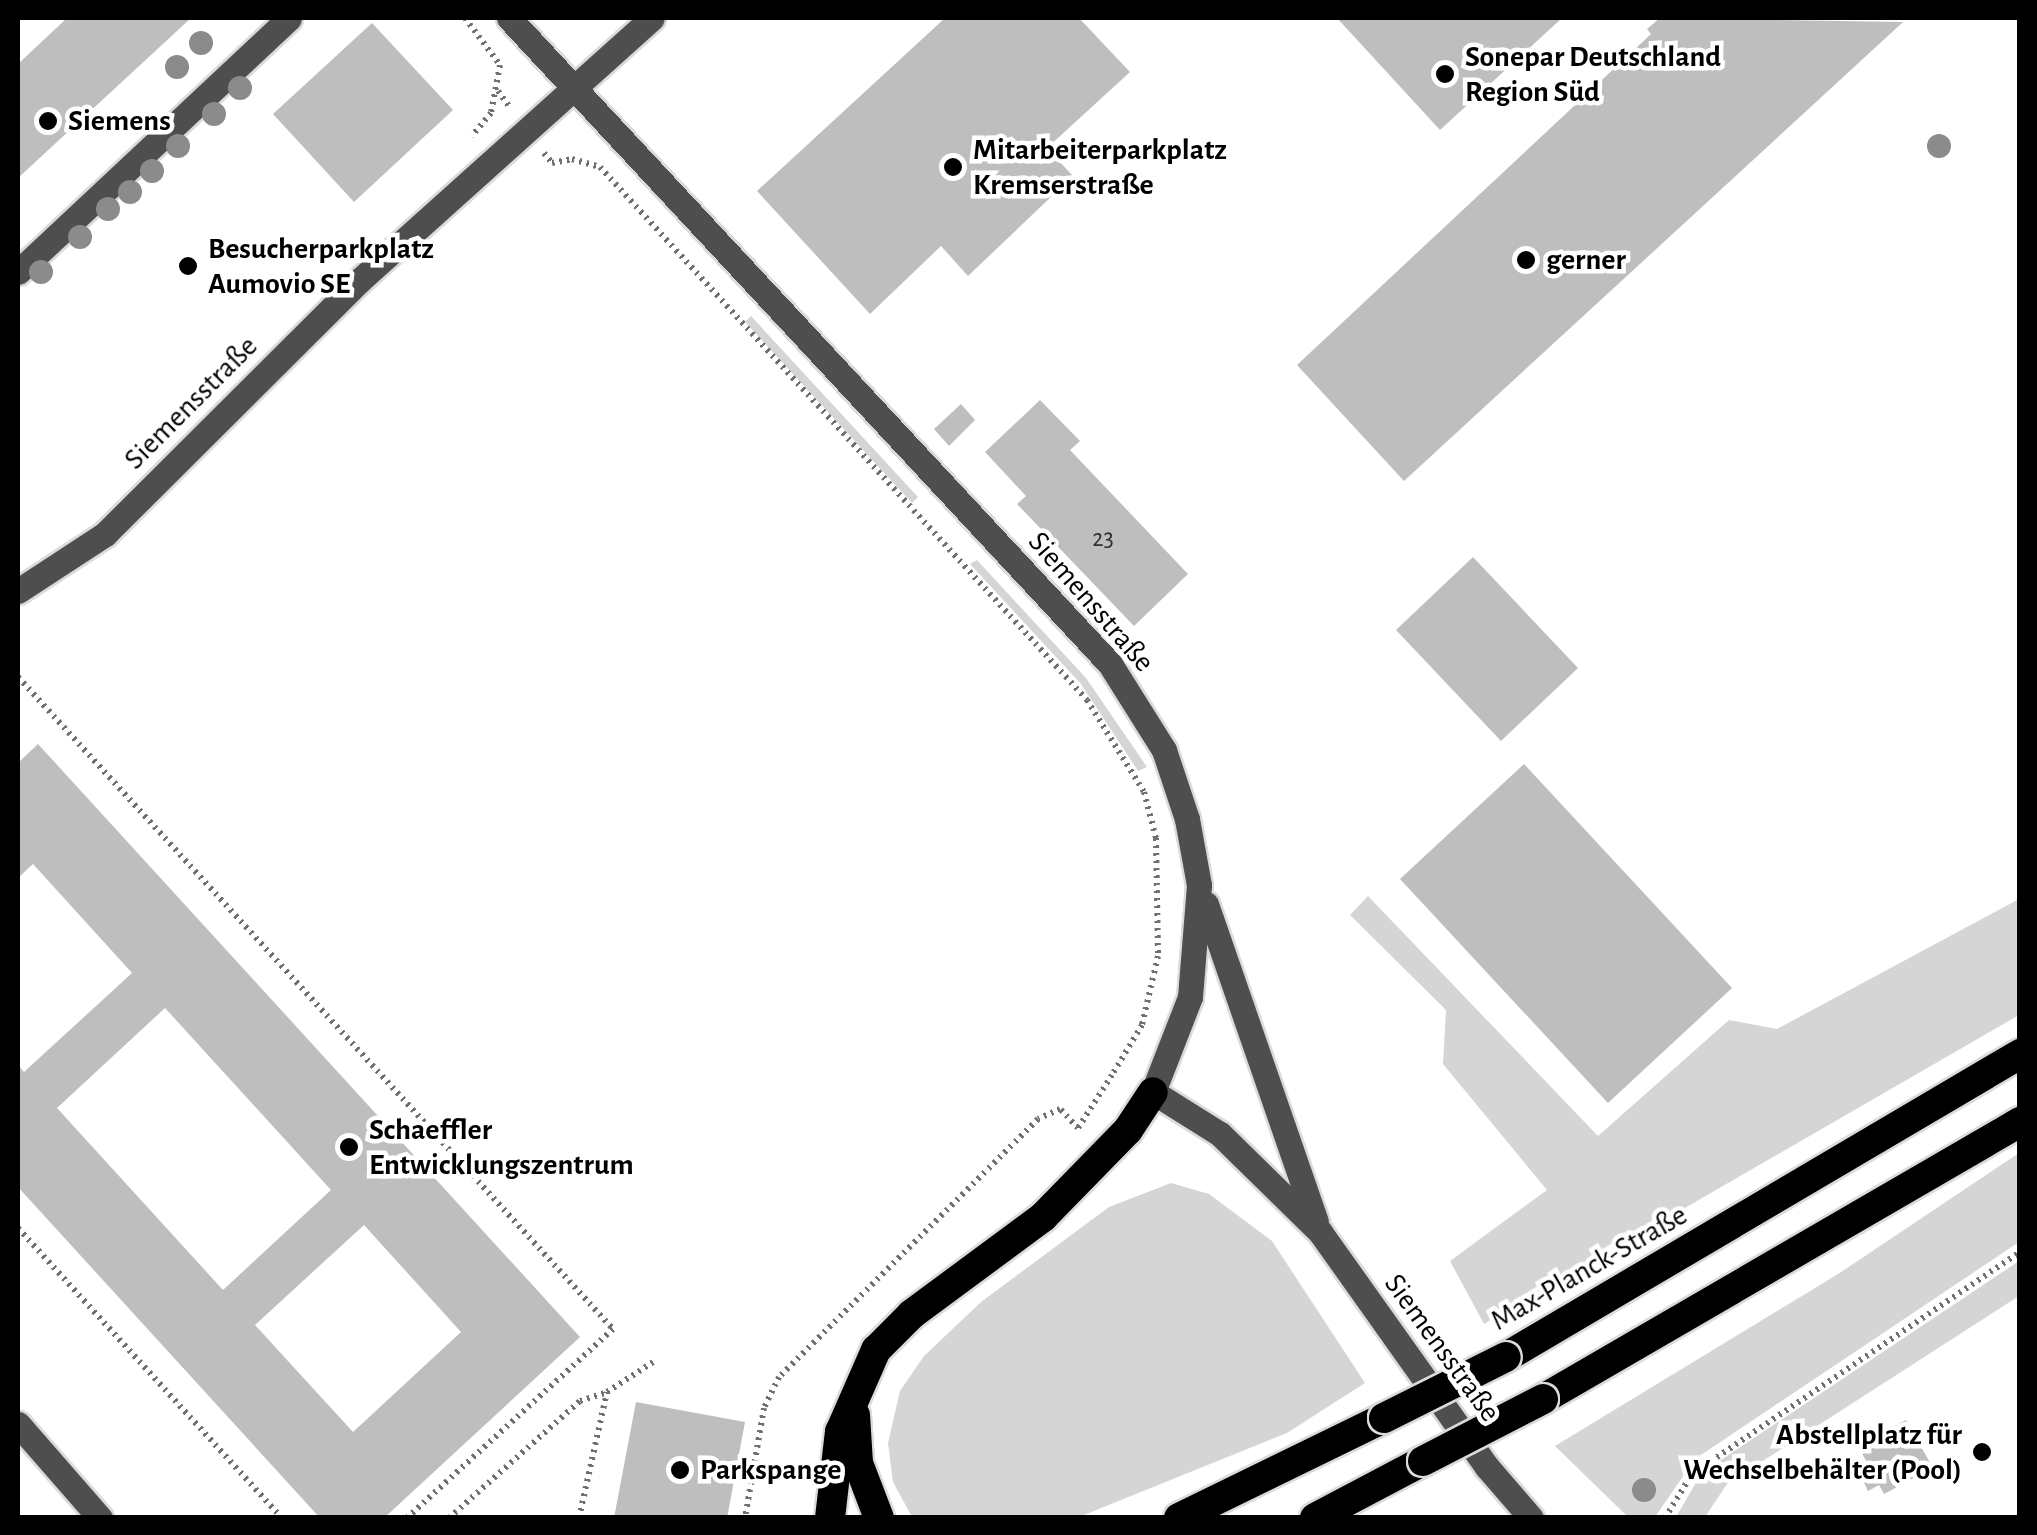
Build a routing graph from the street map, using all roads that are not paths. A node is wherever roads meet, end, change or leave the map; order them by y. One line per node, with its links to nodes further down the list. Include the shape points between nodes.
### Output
1 (288, 18): 5 (street)
2 (509, 18): 4 (street, Siemensstraße)
3 (652, 18): 4 (street)
4 (574, 84): 6 (street, Siemensstraße, via 360,280 105,534); 7 (street, Siemensstraße, via 1110,664 1164,750 1188,819)
5 (18, 272)
6 (18, 591)
7 (1199, 885): 9 (street, Siemensstraße, via 1190,997); 11 (street)
8 (2020, 1054): 17 (highway, Max-Planck-Straße, bridge, via 1506,1357)
9 (1153, 1092): 11 (street, Siemensstraße, via 1220,1134); 12 (highway, via 1128,1130 1042,1217 912,1314 876,1350)
10 (2020, 1122): 18 (highway, bridge, via 1543,1399)
11 (1320, 1232): 19 (street, Siemensstraße, via 1487,1467)
12 (854, 1393): 15 (highway, via 840,1432); 16 (highway, via 858,1463)
13 (18, 1424): 14 (street)
14 (100, 1518)
15 (830, 1518)
16 (879, 1518)
17 (1179, 1518)
18 (1314, 1518)
19 (1531, 1518)

